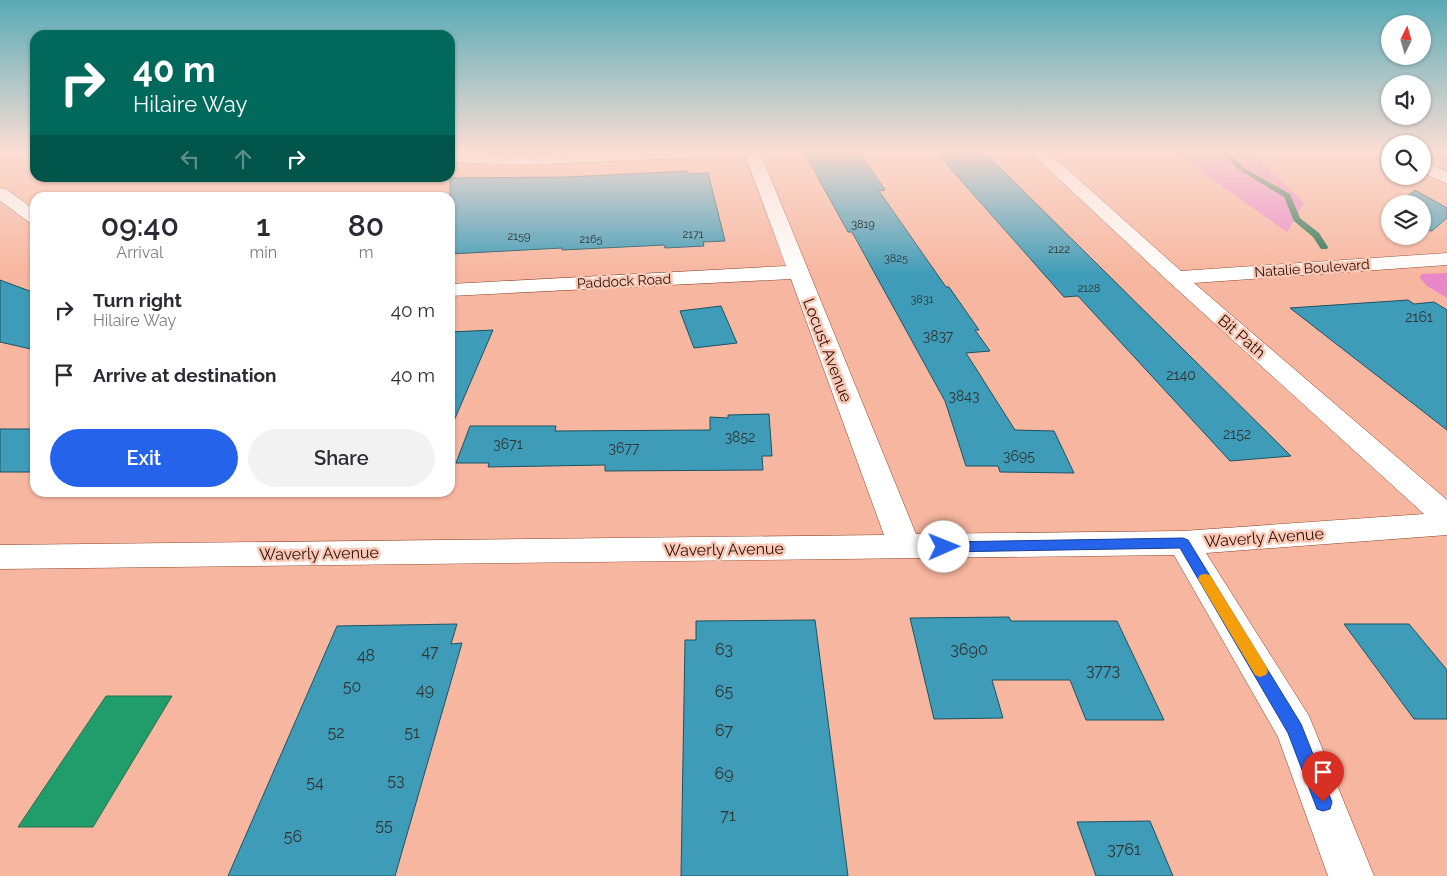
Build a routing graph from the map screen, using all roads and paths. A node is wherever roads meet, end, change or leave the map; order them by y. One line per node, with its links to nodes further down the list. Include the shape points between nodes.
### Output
1 (0, 193): 4 (street)
2 (768, 193): 6 (street, Locust Avenue)
3 (1083, 193): 7 (street, Bit Path)
4 (30, 214)
5 (1447, 259): 7 (street, Natalie Boulevard)
6 (798, 272): 8 (street, Paddock Road); 12 (street, Locust Avenue)
7 (1176, 278): 9 (street, Bit Path)
8 (455, 290)
9 (1447, 517)
10 (1447, 524): 11 (street, Waverly Avenue)
11 (1183, 543): 12 (street, Waverly Avenue); 14 (street, via 1295,729)
12 (905, 547): 13 (street, Waverly Avenue)
13 (0, 556)
14 (1351, 876)

